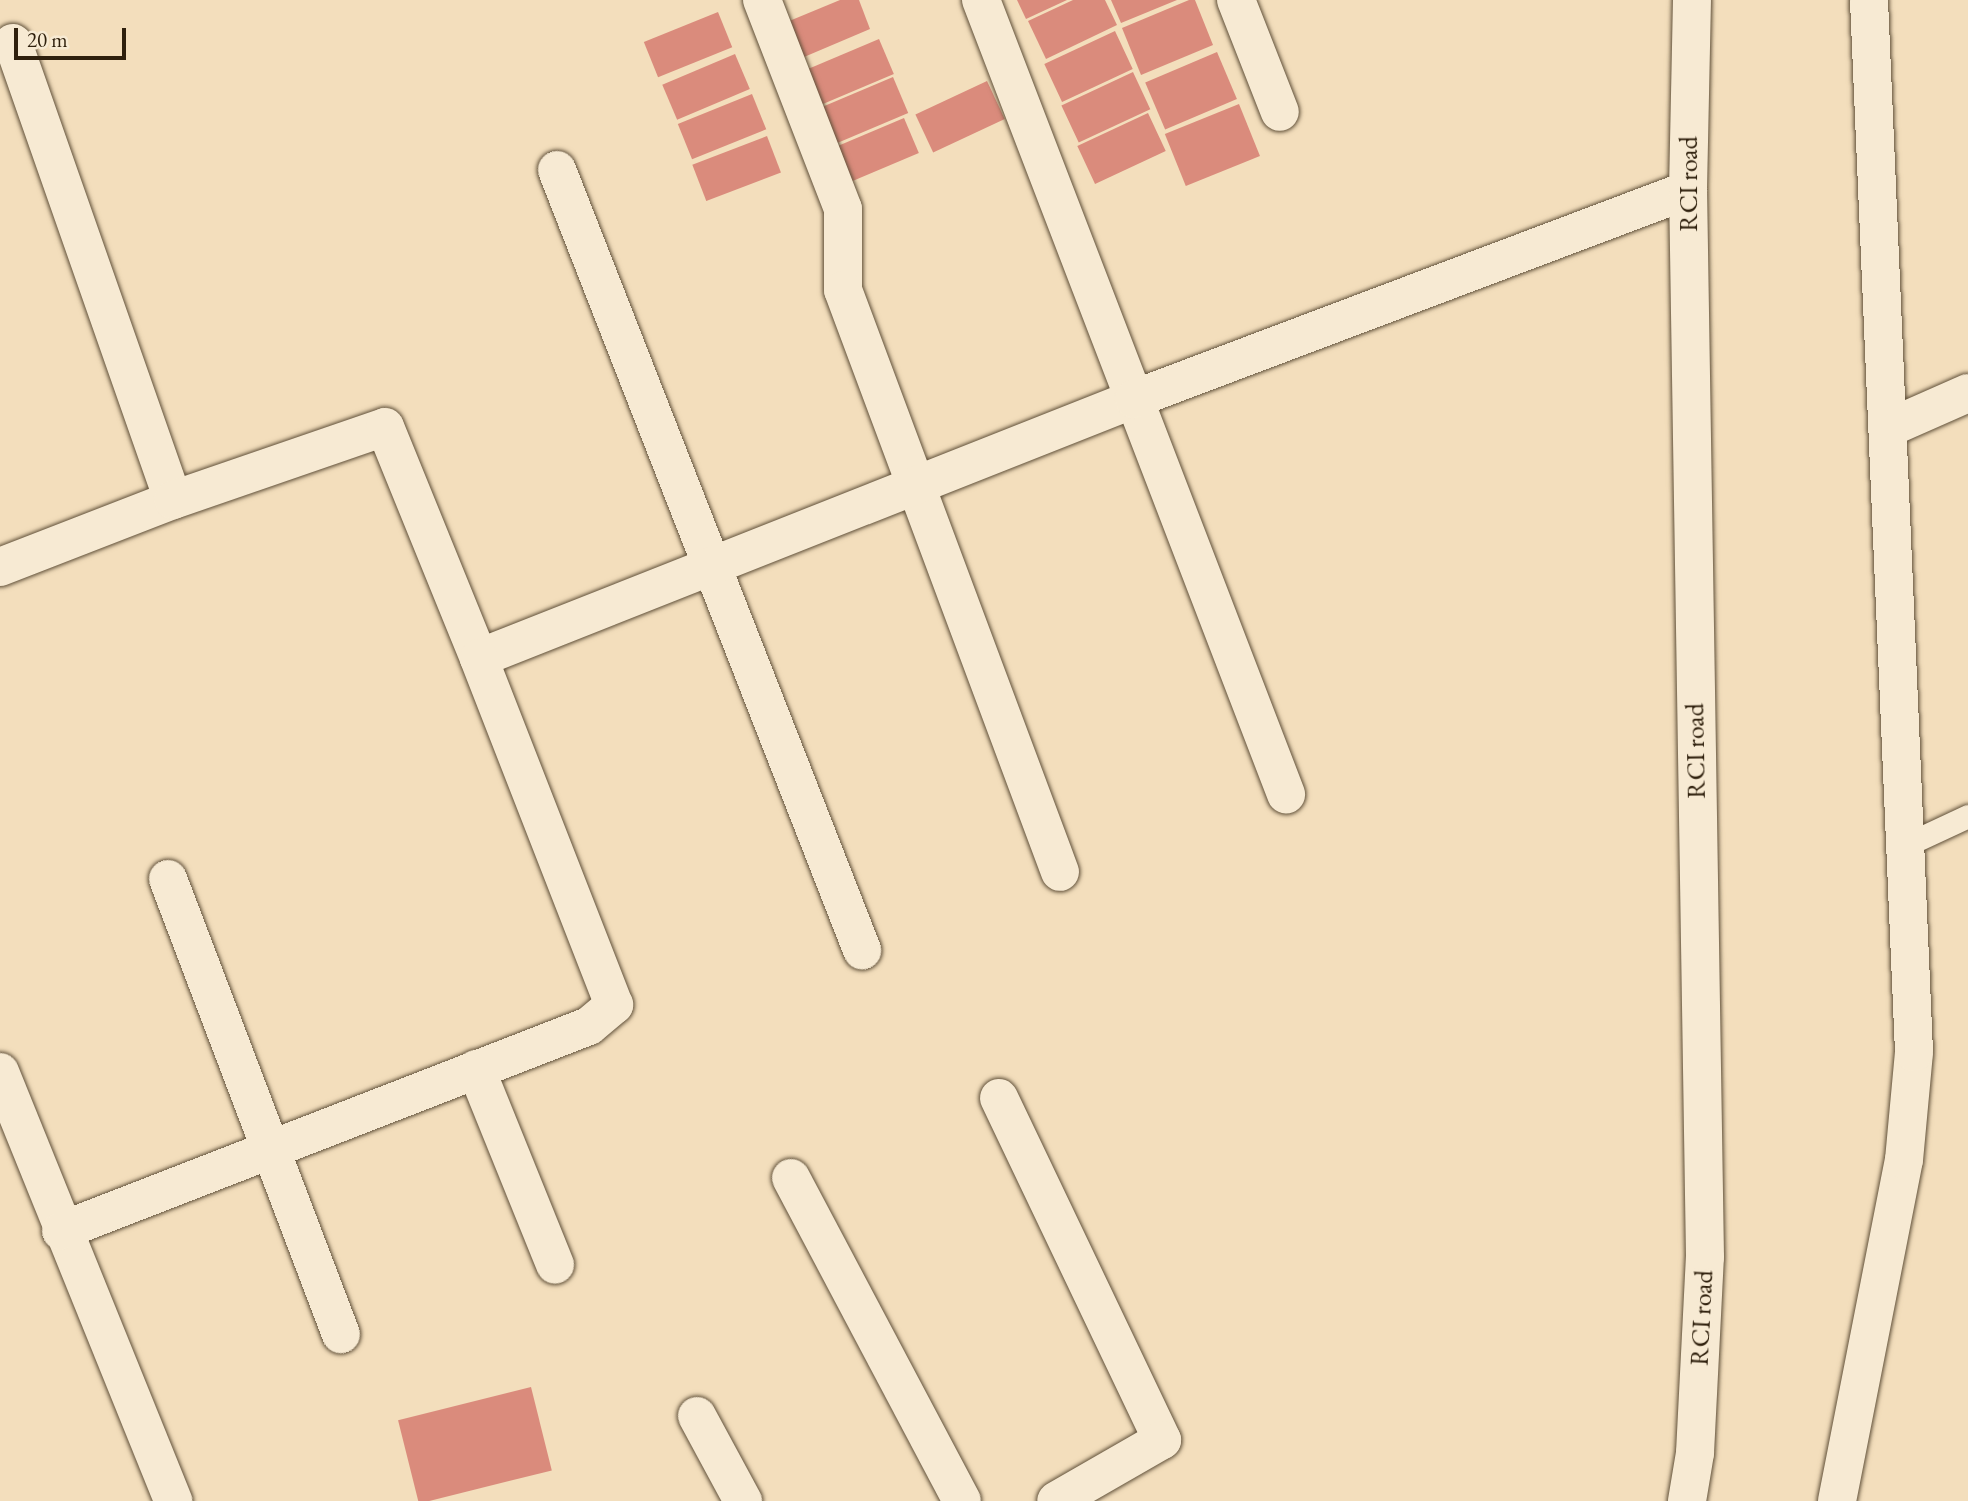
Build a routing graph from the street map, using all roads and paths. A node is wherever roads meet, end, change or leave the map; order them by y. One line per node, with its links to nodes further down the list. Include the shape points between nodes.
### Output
1 (762, 0): 13 (street, via 843,209 843,290)
2 (981, 0): 11 (street)
3 (1236, 0): 7 (street)
4 (1692, 0): 9 (street, RCI road)
5 (1869, 0): 12 (street)
6 (13, 43): 14 (street)
7 (1280, 112)
8 (557, 170): 15 (street)
9 (1688, 190): 11 (street); 37 (street, RCI road, via 1705,1257 1695,1453)
10 (1968, 393): 12 (street)
11 (1134, 399): 13 (street); 18 (street)
12 (1891, 427): 20 (street)
13 (915, 486): 15 (street); 21 (street)
14 (173, 500): 16 (street); 17 (street, via 385,427)
15 (712, 566): 17 (street); 23 (street)
16 (0, 567)
17 (480, 658): 24 (street, via 614,1005 589,1026)
18 (1286, 794)
19 (1968, 816): 20 (lane)
20 (1908, 844): 38 (street, via 1914,1052 1904,1160)
21 (1060, 872)
22 (168, 880): 27 (street)
23 (862, 950)
24 (476, 1069): 27 (street); 30 (street)
25 (0, 1072): 29 (street)
26 (999, 1098): 36 (street, via 1162,1440)
27 (270, 1148): 29 (street); 31 (street)
28 (791, 1178): 35 (street)
29 (61, 1231): 33 (street)
30 (555, 1265)
31 (341, 1334)
32 (698, 1416): 34 (street)
33 (173, 1501)
34 (743, 1501)
35 (962, 1501)
36 (1056, 1501)
37 (1687, 1501)
38 (1837, 1501)

